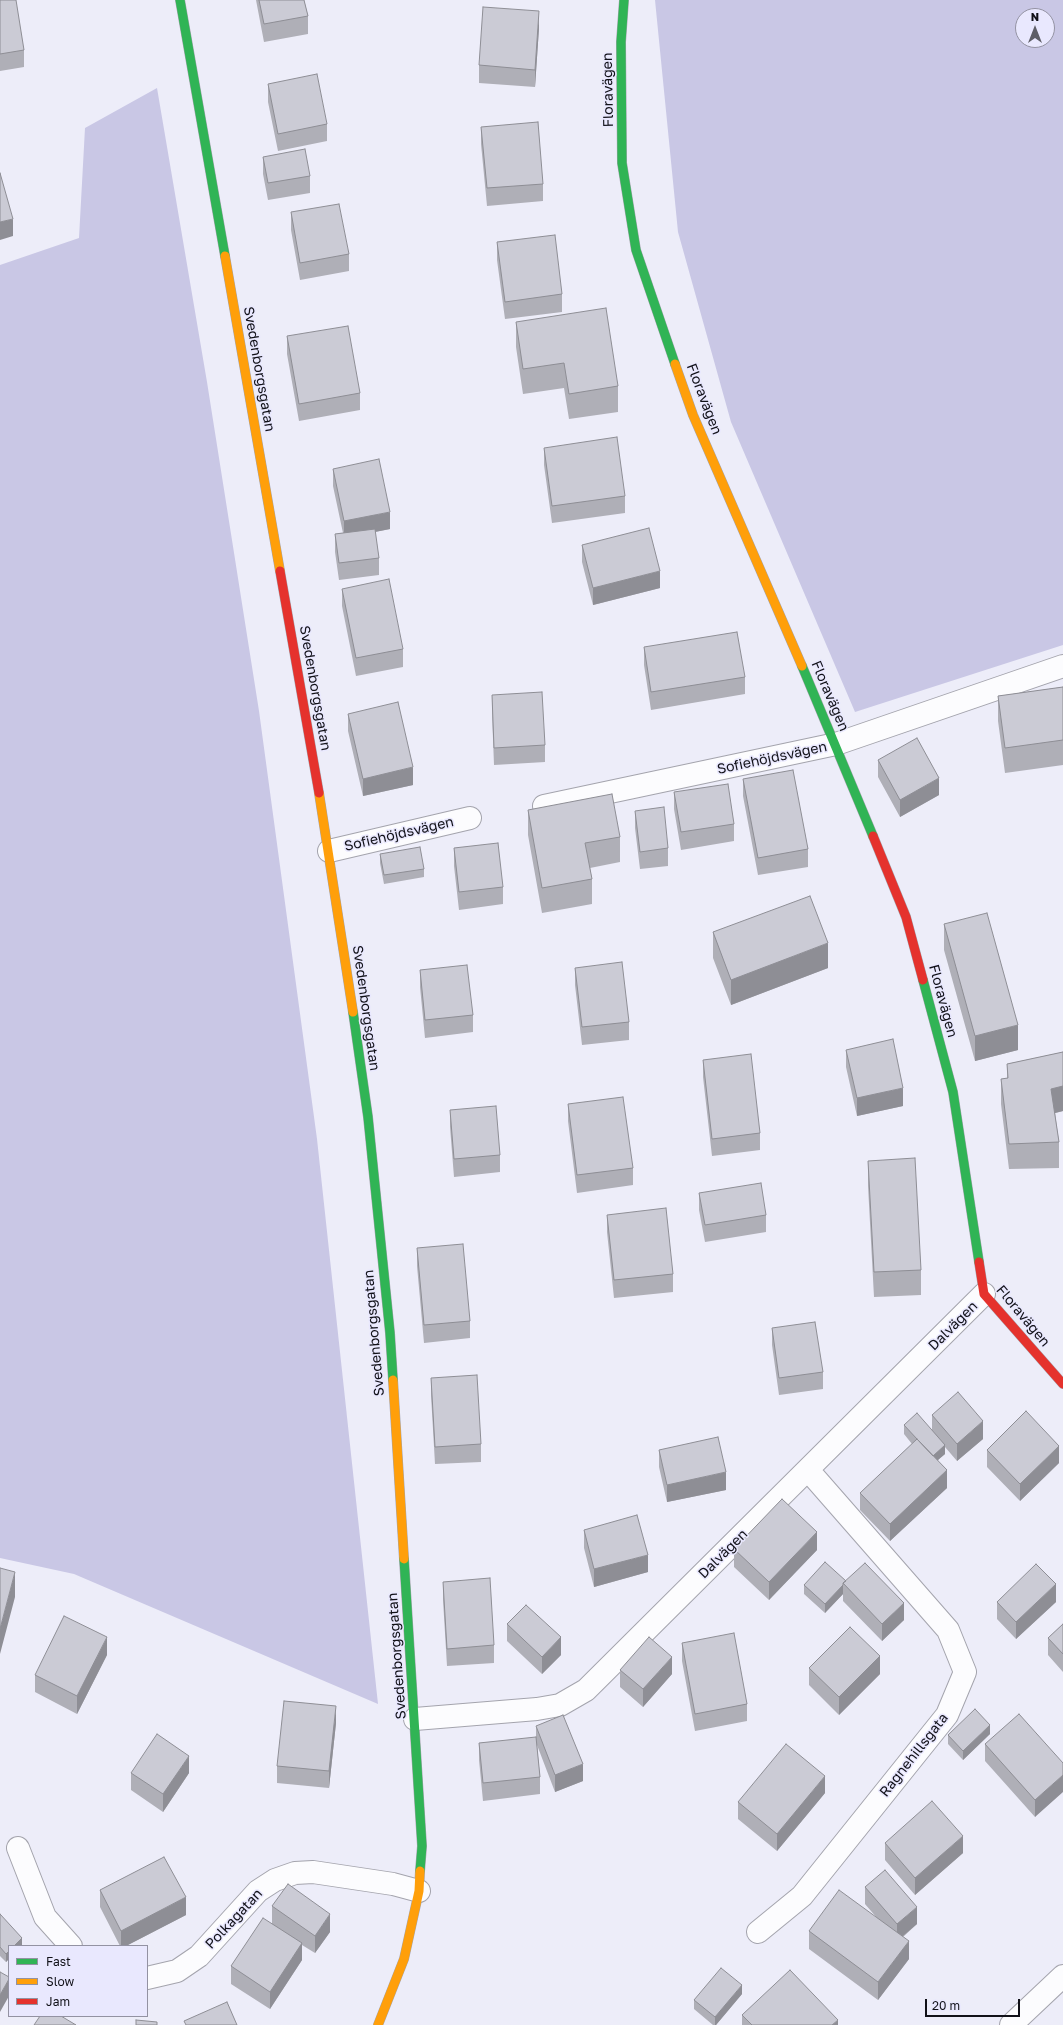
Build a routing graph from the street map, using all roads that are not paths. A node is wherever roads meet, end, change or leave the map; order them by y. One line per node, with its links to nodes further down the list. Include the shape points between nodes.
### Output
1 (180, 0): 7 (street, Svedenborgsgatan)
2 (624, 0): 4 (street, Floravägen, via 621,42 622,163 636,250 694,415)
3 (1063, 666): 4 (street, Sofiehöjdsvägen)
4 (836, 744): 5 (street, Sofiehöjdsvägen); 8 (street, Floravägen, via 906,917 953,1092)
5 (544, 806)
6 (470, 818): 7 (street, Sofiehöjdsvägen)
7 (329, 851): 11 (street, Svedenborgsgatan, via 368,1117 390,1333)
8 (984, 1294): 9 (street, Floravägen); 10 (street, Dalvägen)
9 (1063, 1384)
10 (808, 1470): 11 (street, Dalvägen, via 586,1690 560,1704 537,1709); 14 (street, Ragnehillsgata, via 948,1630 965,1672 947,1715 802,1896)
11 (415, 1719): 13 (street, Svedenborgsgatan, via 422,1846)
12 (18, 1848): 15 (street, via 45,1917)
13 (418, 1891): 17 (street, Polkagatan, via 393,1884 313,1872 295,1873 274,1880 258,1891 199,1956 177,1971); 18 (street, Svedenborgsgatan, via 404,1959)
14 (758, 1932)
15 (70, 1945)
16 (1063, 1976): 19 (street)
17 (148, 1978)
18 (378, 2025)
19 (1011, 2025)

